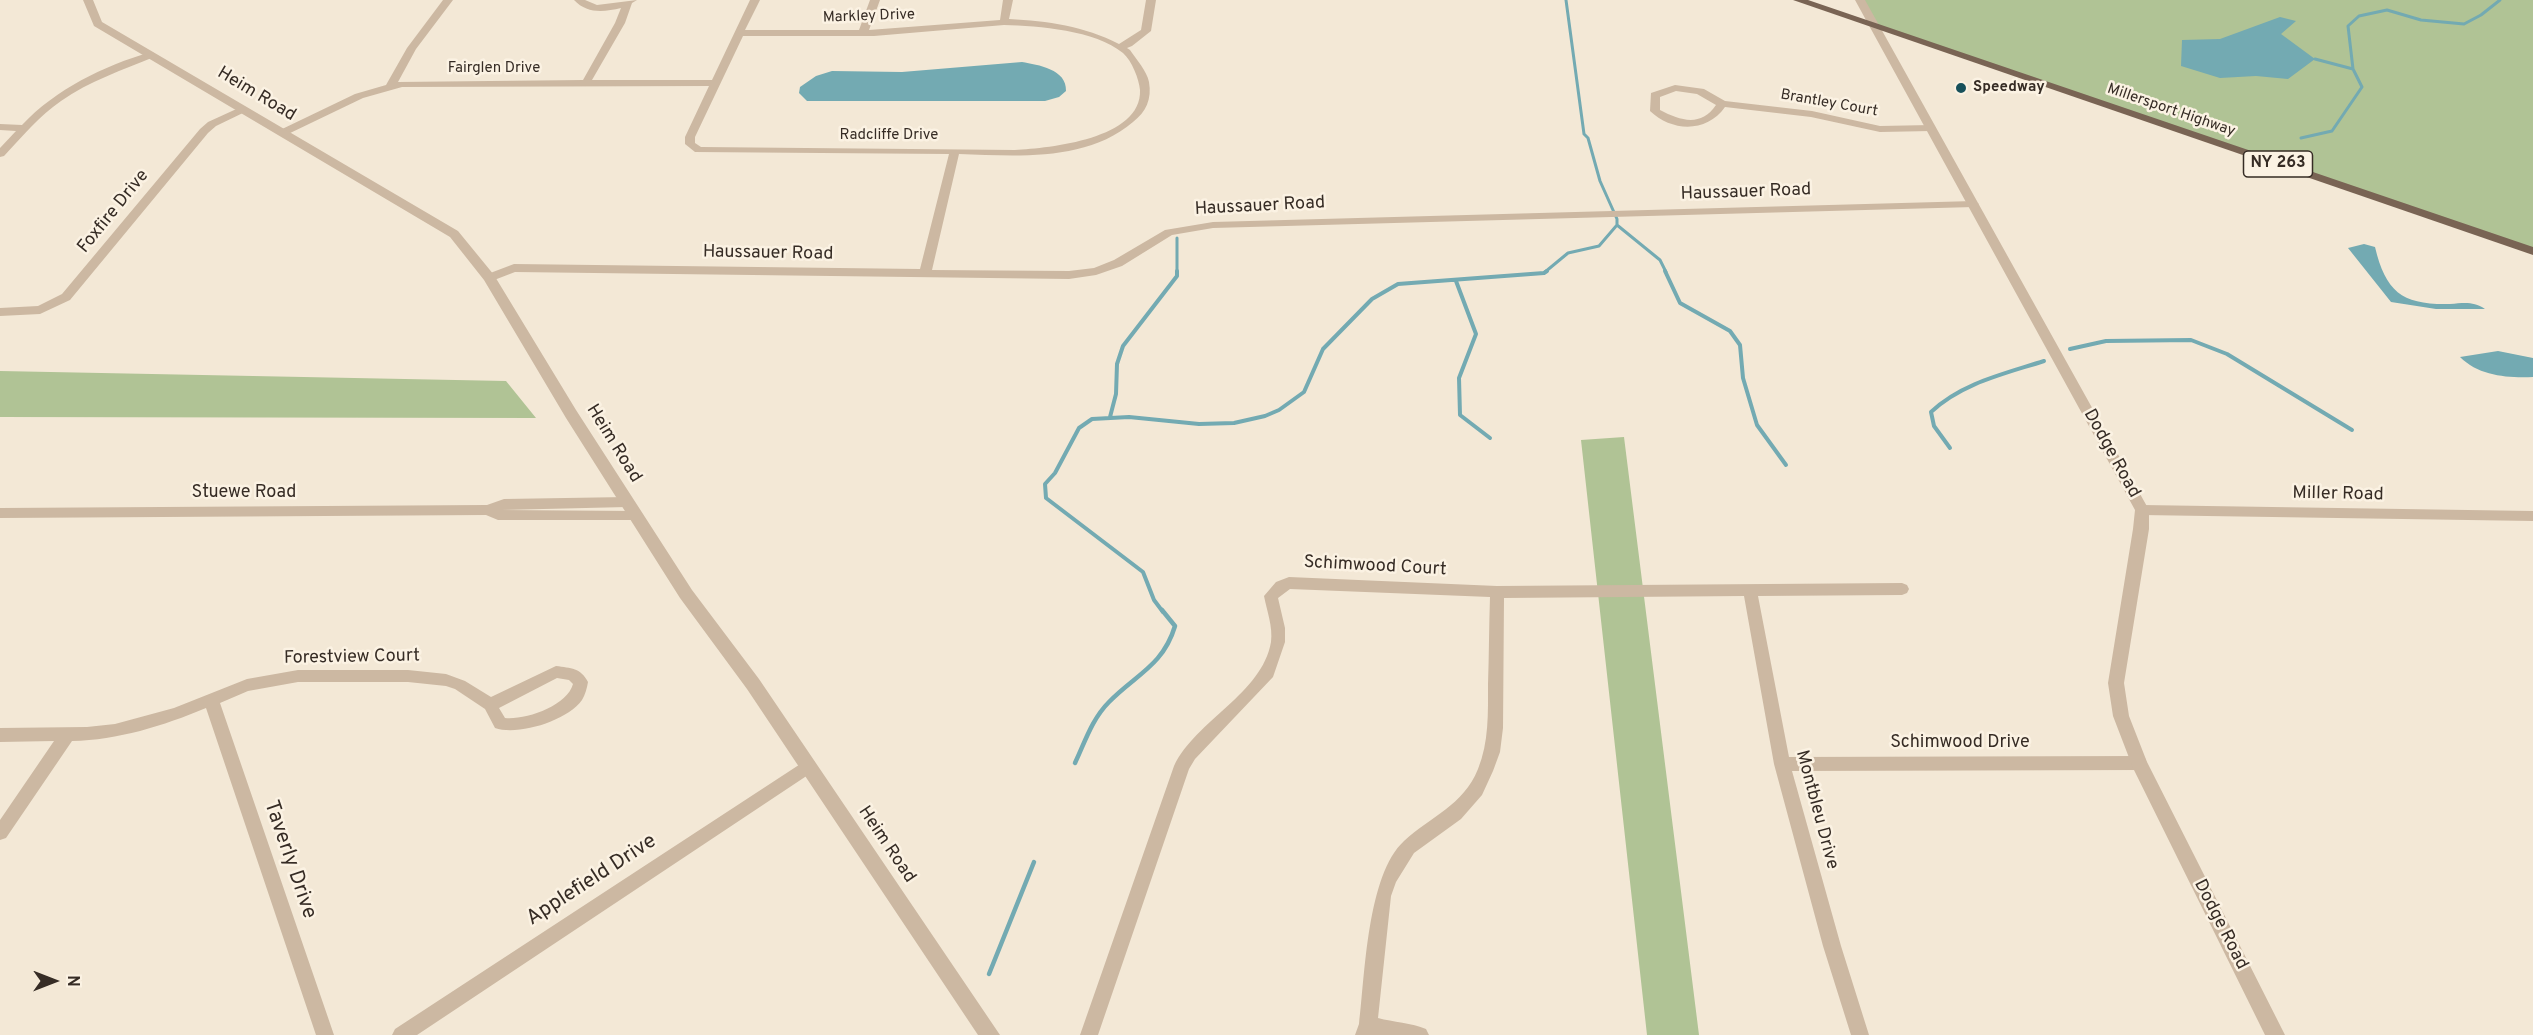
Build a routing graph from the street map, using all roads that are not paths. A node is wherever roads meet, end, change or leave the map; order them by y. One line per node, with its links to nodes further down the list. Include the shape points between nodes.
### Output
1 (88, 0): 16 (street, Heim Road, via 98,24)
2 (448, 0): 19 (street, via 412,48)
3 (579, 0): 10 (street, via 583,5 599,8)
4 (755, 0): 13 (street, Radcliffe Drive)
5 (875, 0): 14 (street)
6 (1008, 0): 11 (street)
7 (1151, 0): 15 (street, via 1146,31)
8 (1798, 0): 12 (main road, Millersport Highway / NY 263)
9 (1860, 0): 12 (street, Dodge Road)
10 (630, 1): 17 (street)
11 (1004, 22): 14 (street, Markley Drive); 15 (street, Markley Drive, via 1066,27)
12 (1875, 27): 24 (street, Dodge Road); 29 (main road, Millersport Highway / NY 263)
13 (741, 33): 14 (street, Markley Drive); 18 (street, Radcliffe Drive)
14 (863, 33)
15 (1120, 47): 26 (street, Markley Drive, via 1127,52 1146,89 1143,106 1120,128 1095,141 1052,151)
16 (150, 55): 21 (street, Heim Road); 23 (street, via 77,87 46,107)
17 (586, 83): 18 (street, Fairglen Drive); 19 (street, Fairglen Drive)
18 (717, 83): 26 (street, Radcliffe Drive, via 690,137 694,151)
19 (391, 86): 25 (street, Fairglen Drive, via 359,96)
20 (1722, 104): 20 (street, Brantley Court, via 1700,91 1675,88 1655,95 1655,111 1673,122 1701,124 1716,116); 24 (street, Brantley Court, via 1812,114 1880,129)
21 (243, 109): 25 (street, Heim Road); 32 (street, Foxfire Drive, via 204,131 66,297 40,310)
22 (0, 127): 23 (street)
23 (26, 128): 27 (street)
24 (1931, 128): 28 (street, Dodge Road)
25 (282, 133): 31 (street, Heim Road, via 454,234)
26 (955, 151): 30 (street, Radcliffe Drive)
27 (0, 154)
28 (1974, 204): 30 (street, Haussauer Road, via 1213,225 1169,232 1096,271 1069,275); 35 (street, Dodge Road)
29 (2533, 251)
30 (925, 274): 31 (street, Haussauer Road, via 514,268)
31 (489, 278): 33 (street, Heim Road)
32 (0, 312)
33 (627, 502): 34 (street, Stuewe Road, via 504,504); 37 (street, Heim Road)
34 (488, 510): 36 (street, Stuewe Road); 37 (street, Stuewe Road, via 498,515)
35 (2142, 510): 38 (street, Miller Road); 46 (street, Dodge Road, via 2116,683 2121,716)
36 (0, 513)
37 (636, 516): 48 (street, Heim Road, via 686,594)
38 (2533, 516)
39 (1902, 588): 40 (street, Schimwood Court)
40 (1750, 590): 41 (street, Schimwood Court); 47 (street, Montbleu Drive)
41 (1497, 592): 50 (street, via 1492,752 1476,790 1463,807 1408,848 1389,879 1383,896); 54 (street, Schimwood Court, via 1289,583 1275,591 1271,602 1278,642 1268,673 1182,766)
42 (211, 700): 43 (street, Forestview Court, via 237,688 273,679 408,676 460,685); 45 (street, Forestview Court, via 150,723); 51 (street, Taverly Drive)
43 (490, 705): 43 (street, Forestview Court, via 500,723 530,723 574,699 581,682 573,674 556,672)
44 (0, 735): 45 (street, Forestview Court)
45 (67, 735): 49 (street)
46 (2139, 763): 47 (street, Schimwood Drive); 57 (street, Dodge Road)
47 (1782, 764): 56 (street, Montbleu Drive)
48 (808, 766): 52 (street, Applefield Drive); 53 (street, Heim Road)
49 (0, 832)
50 (1366, 1029): 55 (street)
51 (326, 1035)
52 (401, 1035)
53 (990, 1035)
54 (1089, 1035)
55 (1420, 1035)
56 (1860, 1035)
57 (2275, 1035)

